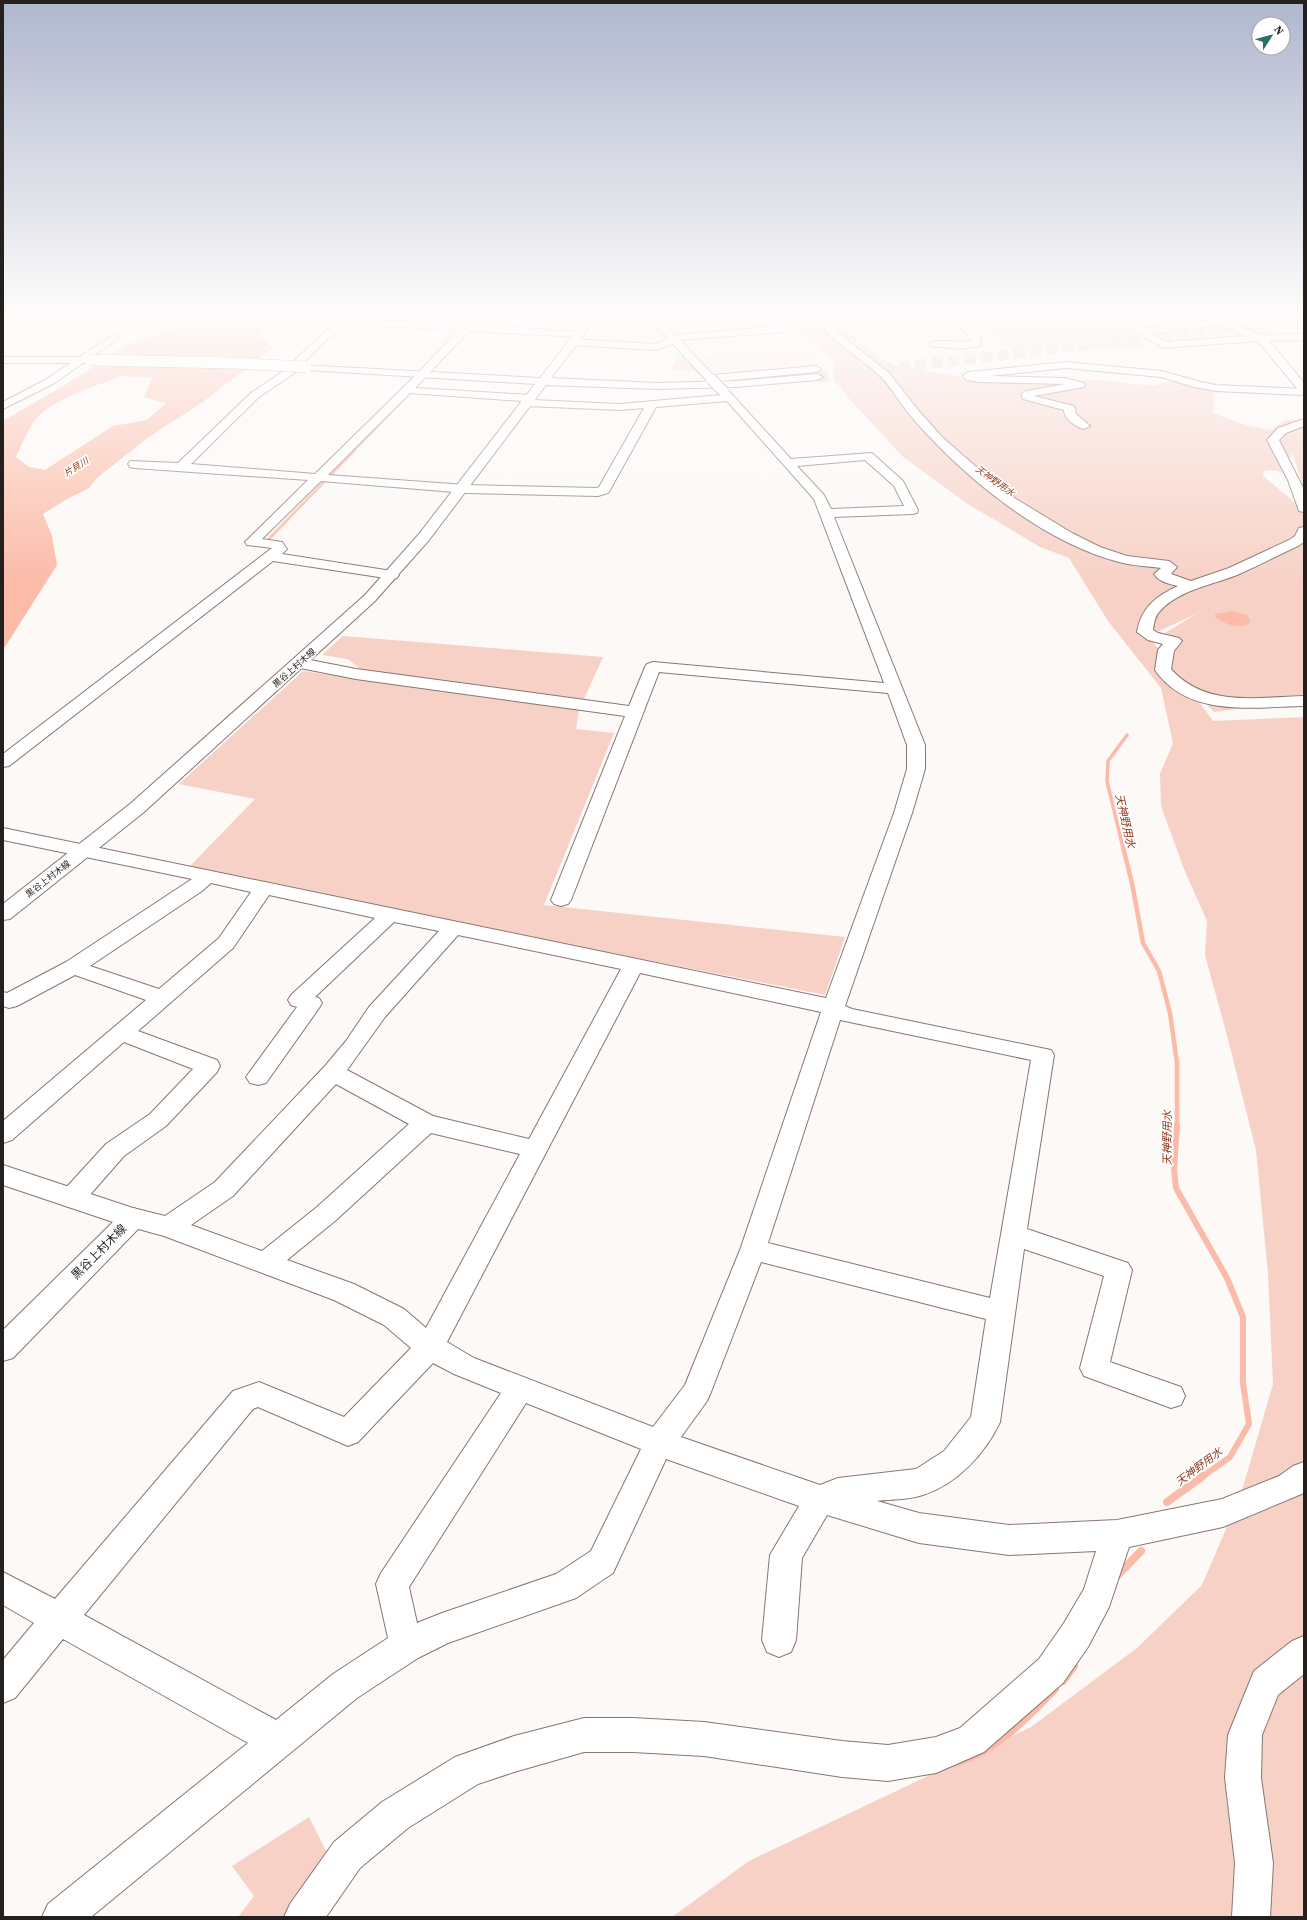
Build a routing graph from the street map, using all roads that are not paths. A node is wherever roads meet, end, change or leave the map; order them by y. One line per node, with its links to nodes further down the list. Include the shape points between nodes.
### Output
1 (652, 404): 16 (street, via 604,490 516,492)
2 (245, 405): 14 (street)
3 (392, 405): 15 (street)
4 (524, 405): 16 (main road, 黒谷上村木線)
5 (583, 405): 6 (street, via 612,407)
6 (644, 405)
7 (736, 405): 12 (street)
8 (909, 405): 22 (street, via 928,428 973,473 1053,528 1104,554 1123,560 1164,564 1170,567 1161,574)
9 (1061, 405): 11 (street, via 1070,408 1070,415)
10 (1304, 422): 17 (street, via 1286,428 1276,434 1273,440 1294,480)
11 (1084, 426)
12 (788, 463): 18 (street, via 820,498); 18 (street, via 868,456 899,484 912,510)
13 (134, 464): 14 (street)
14 (181, 467): 15 (street)
15 (318, 477): 16 (street); 20 (street, via 252,542 277,545 280,549)
16 (460, 488): 21 (main road, 黒谷上村木線)
17 (1304, 508)
18 (825, 513): 24 (street)
19 (1304, 531): 22 (street, via 1296,543 1278,549 1235,571)
20 (270, 556): 21 (street); 27 (street)
21 (392, 575): 23 (main road, 黒谷上村木線)
22 (1192, 586): 25 (street, via 1169,595 1153,608 1145,624 1145,632 1153,637 1174,641 1166,650 1163,663 1163,670 1174,683 1197,697 1228,702)
23 (300, 663): 26 (street, via 356,674); 29 (main road, 黒谷上村木線, via 148,799)
24 (896, 689): 26 (street, via 653,667); 40 (street, via 916,745 916,769)
25 (1304, 701)
26 (635, 712): 32 (street)
27 (3, 762)
28 (3, 834): 29 (street)
29 (83, 851): 30 (street); 33 (main road, 黒谷上村木線)
30 (206, 877): 31 (street); 37 (street, via 195,887)
31 (263, 889): 34 (street); 38 (street, via 226,943)
32 (561, 900)
33 (3, 914)
34 (390, 915): 35 (street); 43 (street, via 299,1000 311,1003)
35 (453, 928): 36 (street); 42 (street, via 377,1012)
36 (633, 966): 40 (street); 46 (street)
37 (73, 967): 38 (street); 39 (street)
38 (162, 998): 41 (street)
39 (5, 1001)
40 (834, 1009): 51 (street, via 848,1015 1043,1055); 52 (street)
41 (122, 1033): 45 (street); 48 (street, via 209,1066 158,1120 115,1150)
42 (333, 1072): 44 (street); 50 (street, via 224,1189)
43 (258, 1077)
44 (426, 1123): 46 (street); 53 (street, via 326,1214)
45 (3, 1134)
46 (535, 1149): 55 (street)
47 (3, 1175): 48 (main road, 黒谷上村木線)
48 (72, 1198): 49 (main road, 黒谷上村木線)
49 (133, 1218): 50 (street); 56 (main road, 黒谷上村木線)
50 (168, 1228): 53 (street)
51 (1014, 1235): 54 (street); 58 (street, via 1119,1270 1094,1368)
52 (752, 1250): 54 (street); 59 (street, via 697,1392)
53 (265, 1263): 55 (street, via 344,1292 394,1317)
54 (1001, 1312): 61 (street, via 985,1422 955,1461 921,1482 838,1492)
55 (430, 1347): 57 (street, via 464,1366); 64 (street, via 348,1433 259,1394 243,1400)
56 (3, 1349)
57 (520, 1388): 59 (street); 66 (street, via 392,1584)
58 (1172, 1396)
59 (659, 1443): 61 (street); 66 (street, via 602,1562 565,1587 442,1629)
60 (1304, 1476): 62 (street, via 1290,1486 1223,1513)
61 (820, 1499): 62 (street, via 919,1528 1009,1540); 65 (street, via 786,1555)
62 (1117, 1535): 71 (street, via 1098,1596 1051,1671 972,1740 936,1756 888,1762 842,1759 704,1739 584,1735 514,1754 468,1770 395,1815 347,1855)
63 (3, 1588): 64 (street)
64 (60, 1618): 68 (street); 69 (street)
65 (779, 1640)
66 (406, 1646): 69 (street, via 345,1686)
67 (1304, 1653): 72 (street, via 1266,1683 1245,1735 1243,1778 1254,1863)
68 (3, 1686)
69 (279, 1741): 70 (street)
70 (61, 1917)
71 (303, 1917)
72 (1250, 1917)

